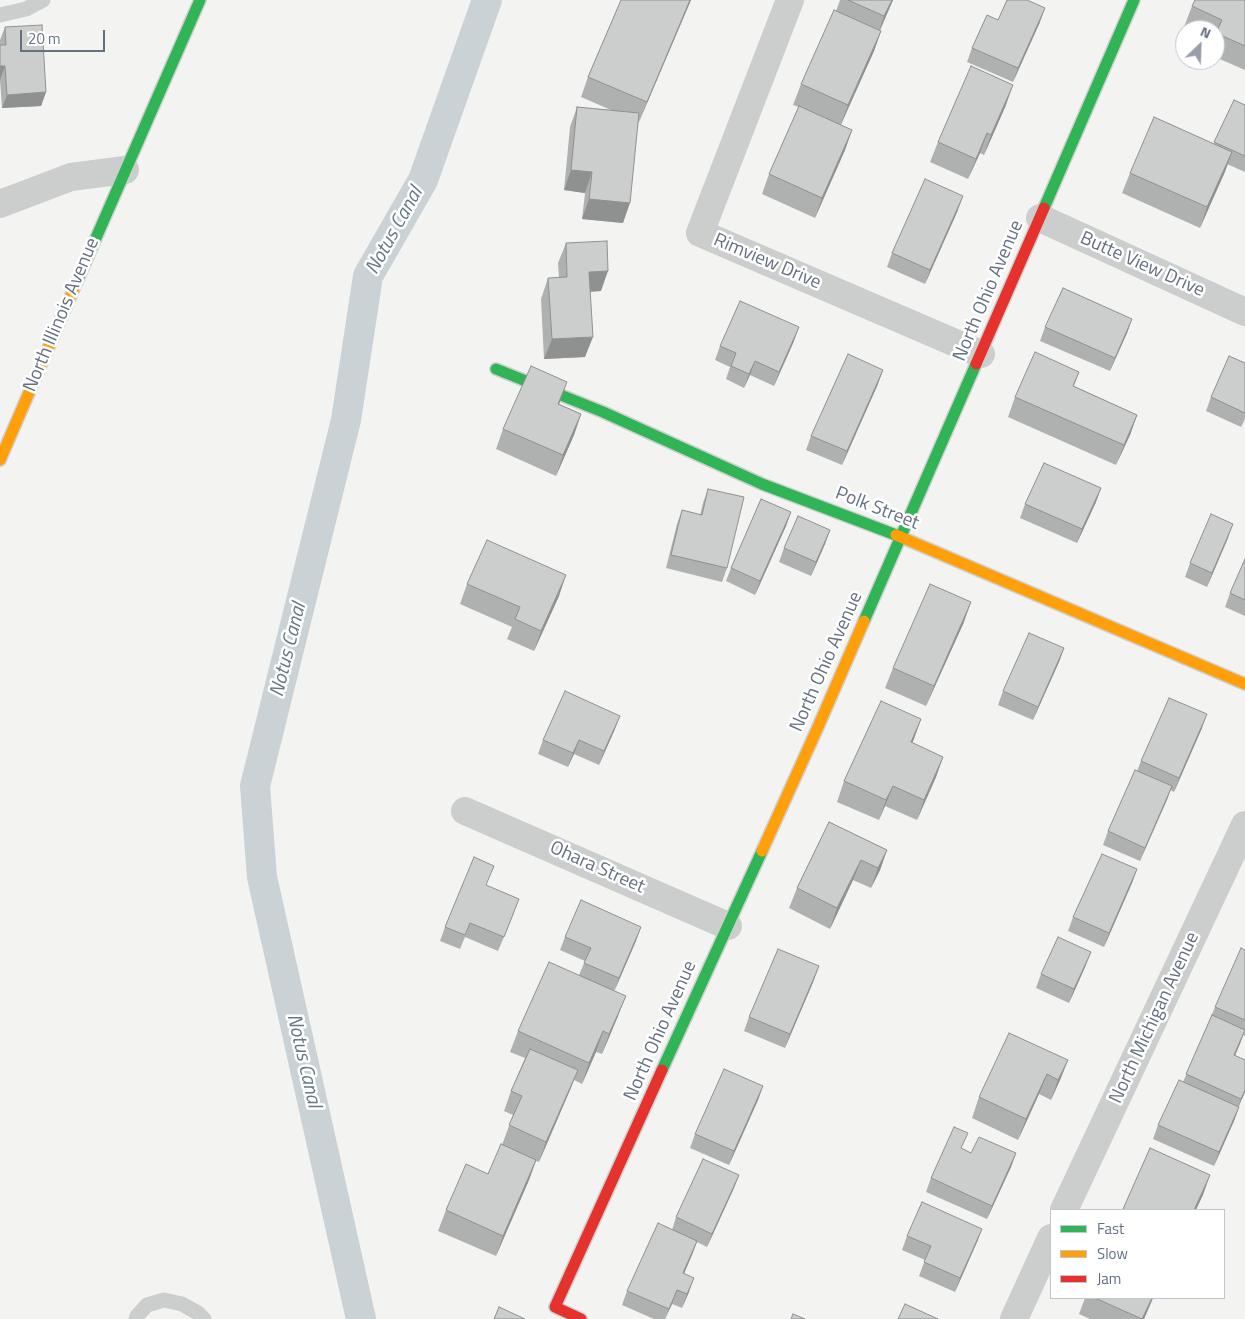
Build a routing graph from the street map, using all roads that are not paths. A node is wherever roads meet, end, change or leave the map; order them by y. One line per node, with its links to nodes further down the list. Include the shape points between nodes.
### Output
1 (43, 0): 5 (lane, via 26,9)
2 (790, 0): 10 (street, Rimview Drive, via 700,232)
3 (1134, 0): 8 (street, North Ohio Avenue)
4 (198, 1): 6 (street, North Illinois Avenue)
5 (0, 15)
6 (125, 170): 7 (street, via 71,177); 12 (street, North Illinois Avenue)
7 (0, 204)
8 (1040, 218): 9 (street, Butte View Drive); 10 (street, North Ohio Avenue)
9 (1245, 312)
10 (981, 354): 13 (street, North Ohio Avenue)
11 (496, 369): 13 (street, Polk Street, via 603,412 762,484)
12 (0, 460)
13 (901, 537): 14 (street, Polk Street); 17 (street, North Ohio Avenue)
14 (1245, 684)
15 (465, 811): 17 (street, Ohara Street)
16 (1245, 825): 18 (street, North Michigan Avenue)
17 (728, 926): 22 (street, North Ohio Avenue, via 555,1307)
18 (1064, 1209)
19 (1050, 1240): 23 (street)
20 (136, 1319): 21 (lane, via 147,1305 164,1300 182,1304)
21 (204, 1319)
22 (581, 1319)
23 (1014, 1319)

